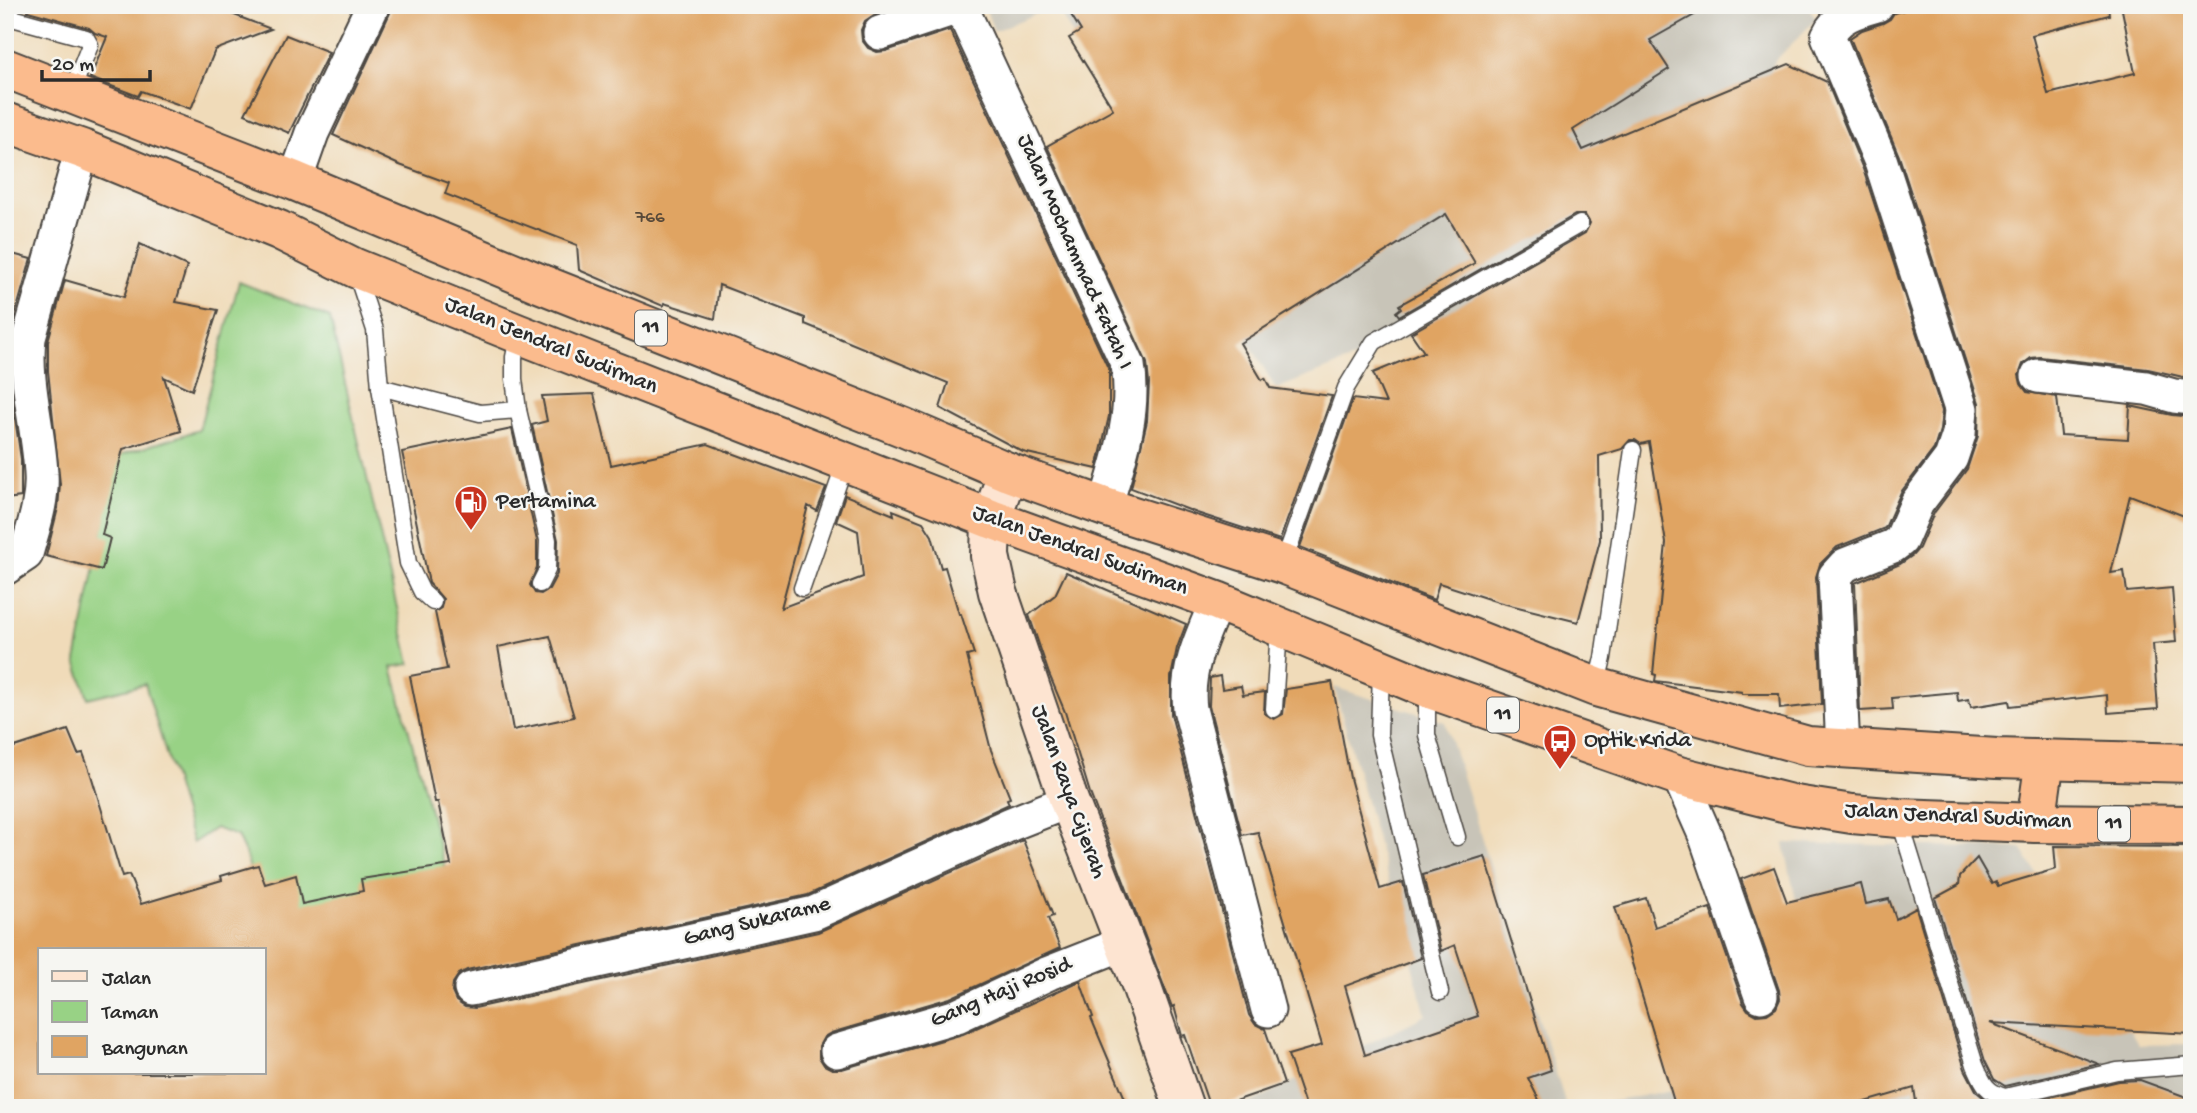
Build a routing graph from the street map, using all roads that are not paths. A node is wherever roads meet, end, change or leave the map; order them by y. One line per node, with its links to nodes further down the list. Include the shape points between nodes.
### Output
1 (373, 5): 10 (street, via 312,133)
2 (1877, 5): 36 (street, via 1849,13 1828,36 1881,162 1961,409 1951,458 1917,503 1901,540 1845,565 1835,576)
3 (961, 6): 5 (street); 23 (street, Jalan Mochammad Fatah I, via 1128,365 1132,396)
4 (5, 16): 7 (lane, via 86,38 90,45)
5 (880, 33)
6 (5, 68): 7 (highway, 11)
7 (71, 93): 10 (highway, 11)
8 (5, 122): 9 (highway, Jalan Jendral Sudirman / 11)
9 (82, 149): 12 (highway, Jalan Jendral Sudirman / 11); 26 (street, via 26,360 41,472 39,502 26,554)
10 (295, 181): 12 (highway); 14 (highway, 11)
11 (1580, 224): 25 (lane, via 1374,342 1346,388)
12 (279, 230): 13 (highway, Jalan Jendral Sudirman / 11)
13 (355, 268): 15 (highway, Jalan Jendral Sudirman / 11); 17 (lane, via 375,330)
14 (539, 283): 15 (highway); 22 (highway, 11)
15 (519, 334): 19 (lane, via 514,368); 21 (highway, Jalan Jendral Sudirman / 11)
16 (2038, 376): 18 (street)
17 (380, 387): 19 (lane, via 480,413); 30 (lane, via 408,564 422,592)
18 (2192, 398)
19 (519, 410): 27 (lane, via 548,540 547,569)
20 (1633, 450): 33 (lane)
21 (846, 461): 24 (highway, Jalan Jendral Sudirman / 11); 28 (lane)
22 (1008, 472): 23 (highway, 11); 24 (main road, Jalan Raya Cijerah)
23 (1105, 507): 25 (highway, 11)
24 (992, 519): 29 (highway, Jalan Jendral Sudirman / 11); 40 (main road, Jalan Raya Cijerah, via 990,556 998,592)
25 (1283, 564): 33 (highway, 11)
26 (5, 568)
27 (540, 584)
28 (802, 588)
29 (1217, 601): 31 (highway, Jalan Jendral Sudirman / 11); 49 (street, via 1192,665 1190,709)
30 (433, 602)
31 (1279, 627): 32 (highway, Jalan Jendral Sudirman / 11); 35 (lane)
32 (1381, 670): 34 (highway, Jalan Jendral Sudirman / 11); 47 (lane, via 1379,735)
33 (1597, 687): 36 (highway, 11, via 1796,744)
34 (1427, 688): 39 (highway, Jalan Jendral Sudirman / 11); 44 (lane, via 1427,735)
35 (1274, 709)
36 (1843, 750): 37 (highway, 11)
37 (2045, 760): 38 (highway, 11); 42 (highway)
38 (2192, 763)
39 (1679, 776): 41 (highway, Jalan Jendral Sudirman / 11, via 1795,805); 48 (street, via 1706,837)
40 (1069, 801): 45 (main road, Jalan Raya Cijerah); 46 (street, Gang Sukarame, via 814,912)
41 (1899, 818): 42 (highway, Jalan Jendral Sudirman / 11); 51 (lane, via 1975,1065 1992,1094 2005,1097 2117,1071)
42 (2036, 823): 43 (highway, Jalan Jendral Sudirman / 11)
43 (2192, 825)
44 (1457, 838)
45 (1125, 943): 50 (street, Gang Haji Rosid, via 957,1016); 52 (main road, Jalan Raya Cijerah)
46 (471, 989)
47 (1440, 992)
48 (1761, 996)
49 (1268, 1010)
50 (837, 1051)
51 (2192, 1065)
52 (1184, 1108)

